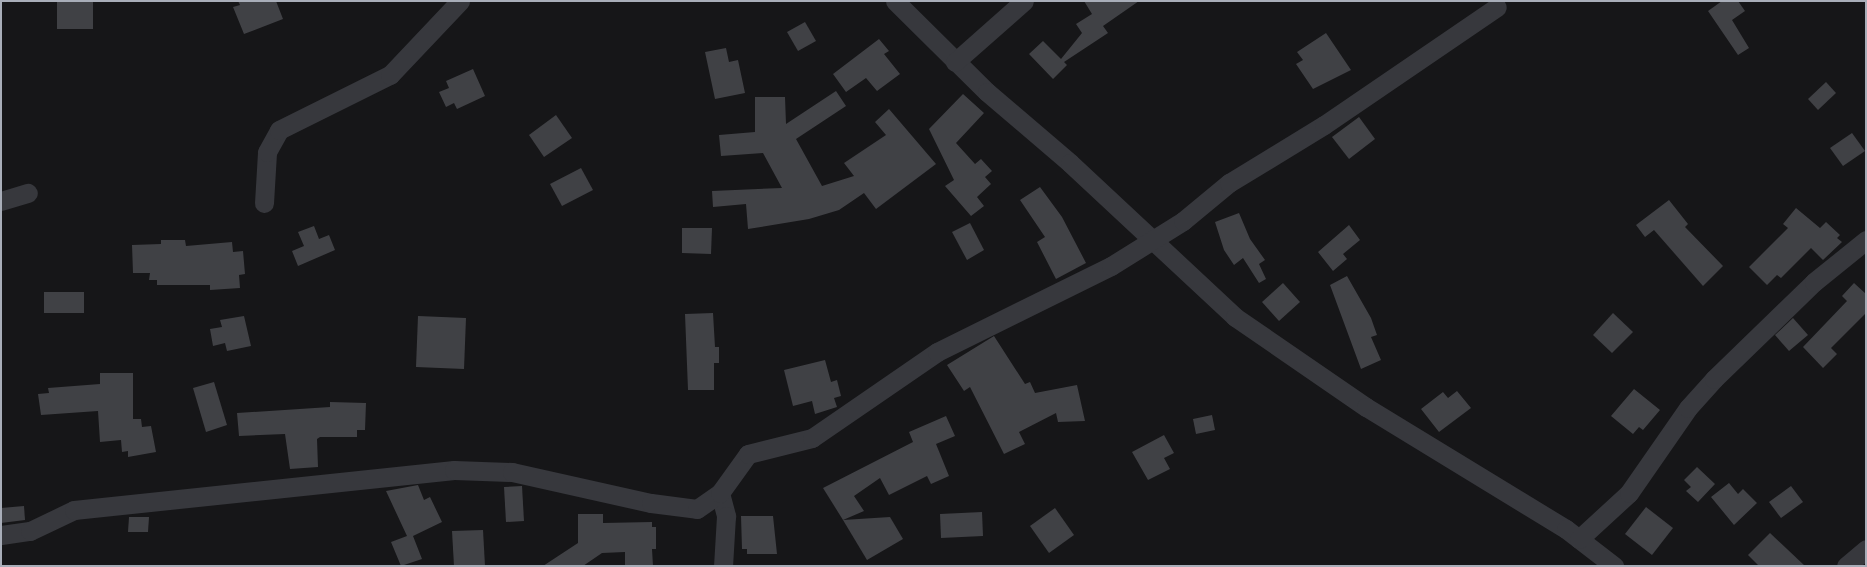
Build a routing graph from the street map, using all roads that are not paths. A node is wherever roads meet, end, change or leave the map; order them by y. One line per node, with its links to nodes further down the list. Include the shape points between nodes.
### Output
1 (460, 1): 8 (street, via 390,75 279,130 267,152)
2 (895, 1): 5 (street)
3 (1024, 1): 5 (street)
4 (1497, 7): 9 (street, via 1324,125 1229,183)
5 (956, 62): 9 (street)
6 (28, 193): 7 (street)
7 (1, 201)
8 (264, 203)
9 (1154, 240): 11 (street, via 1111,266 937,352 812,438 753,452 740,461); 13 (street, via 1213,298 1269,342)
10 (1866, 240): 13 (street, via 1814,282 1714,379 1688,408 1629,493)
11 (720, 493): 12 (street, via 697,509 680,508 512,472 404,472 74,510 30,531); 15 (street, via 726,516)
12 (1, 535)
13 (1583, 543): 16 (street); 17 (street)
14 (1866, 549): 18 (street)
15 (723, 566)
16 (1592, 566)
17 (1614, 566)
18 (1846, 566)

